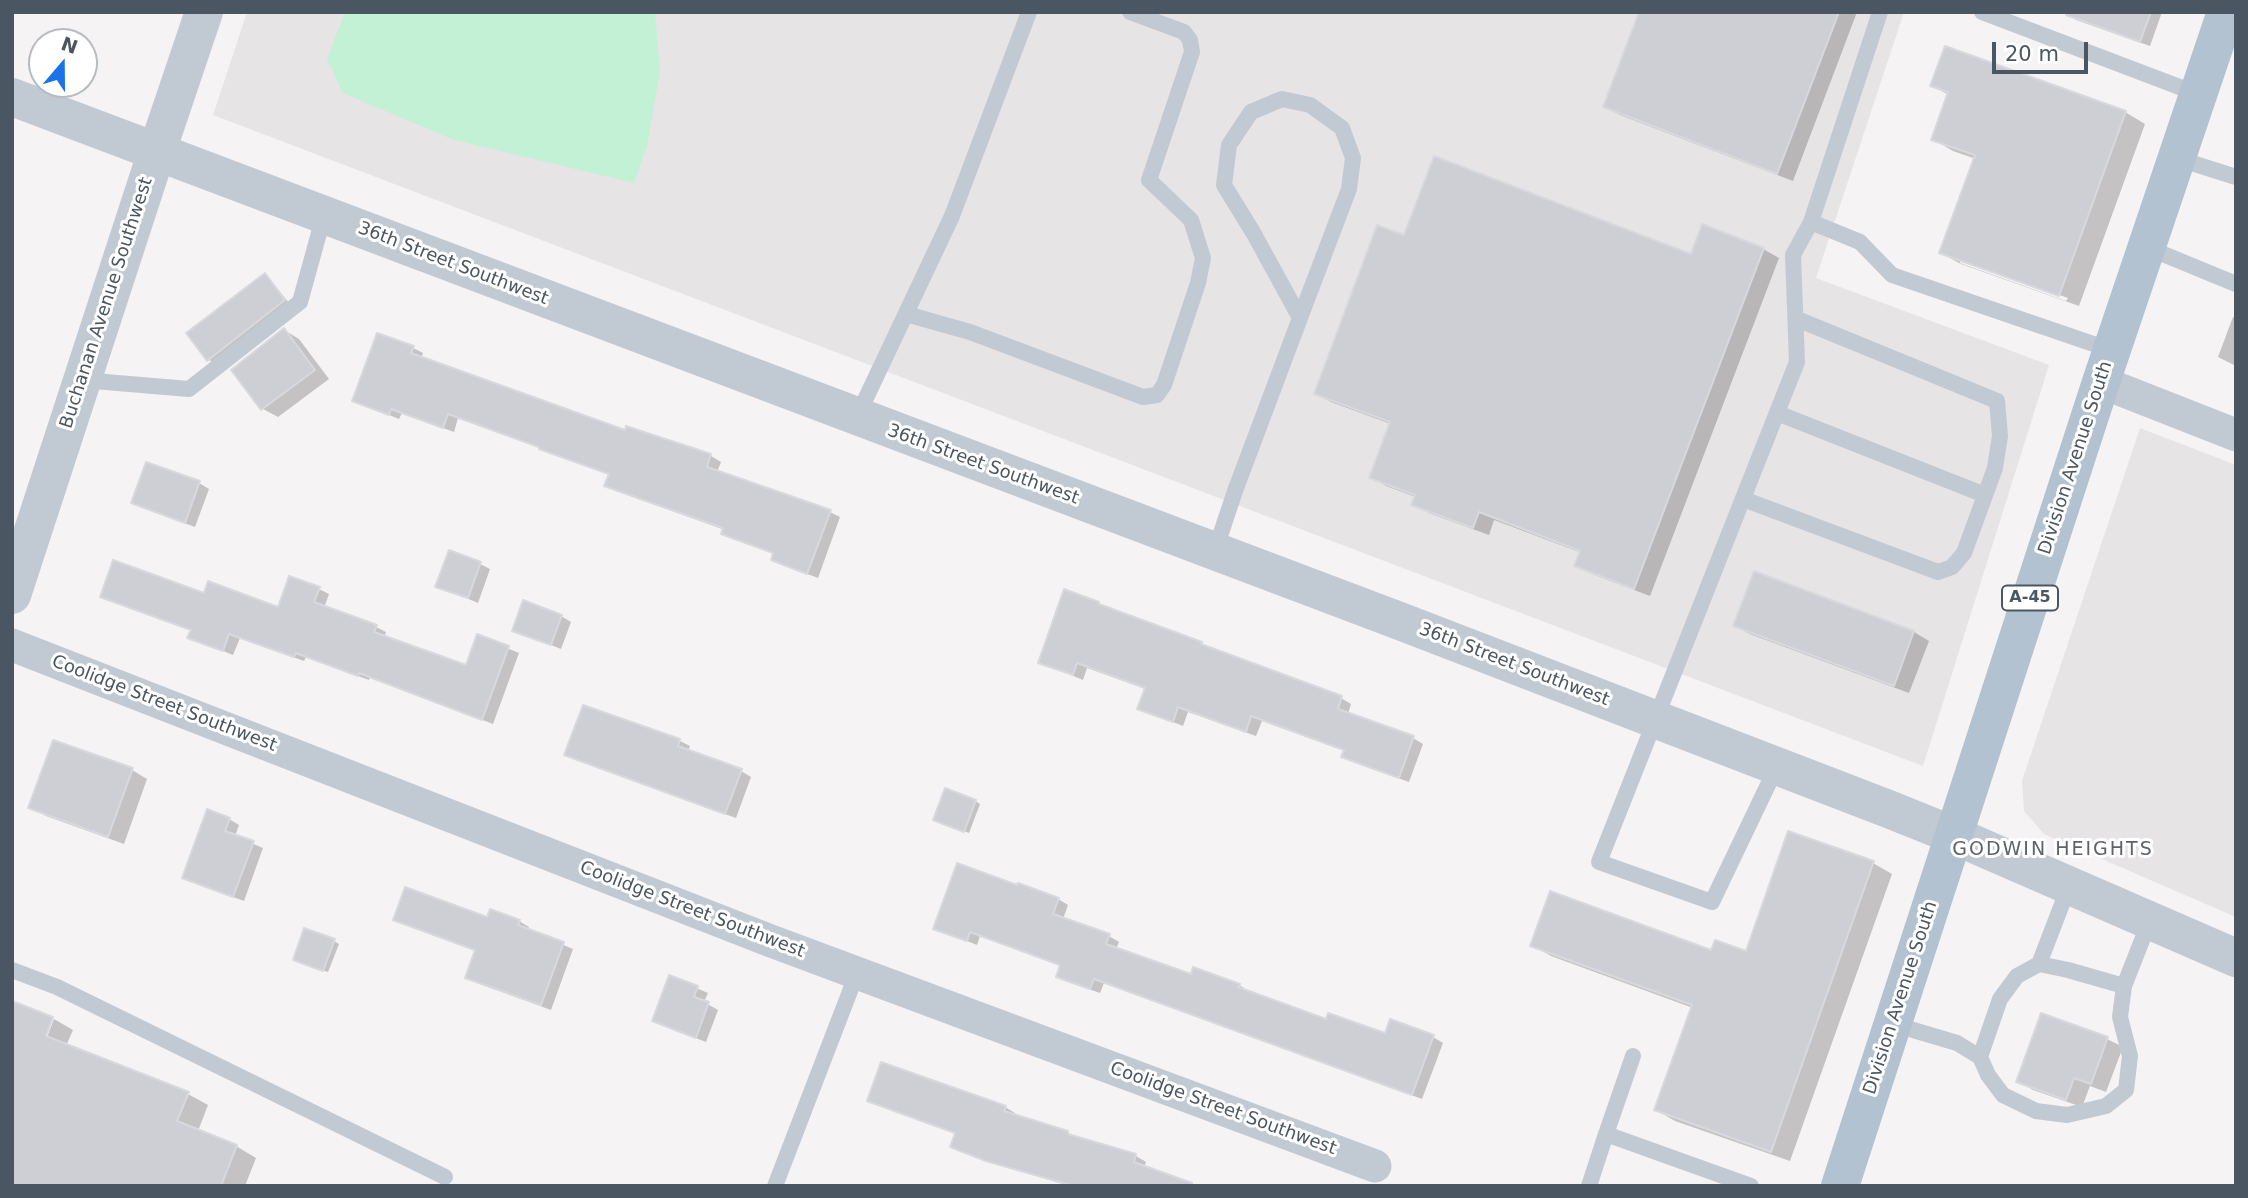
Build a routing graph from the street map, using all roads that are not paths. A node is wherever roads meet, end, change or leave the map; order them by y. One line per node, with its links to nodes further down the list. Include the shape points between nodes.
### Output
1 (204, 12): 9 (street, Buchanan Avenue Southwest)
2 (1029, 12): 16 (lane, via 953,216)
3 (1130, 12): 16 (lane, via 1184,32 1192,51 1149,180 1191,220 1203,258 1157,395 1143,397 970,332)
4 (1880, 12): 13 (lane)
5 (1982, 12): 7 (lane)
6 (2228, 23): 7 (main road, Division Avenue South / A-45)
7 (2198, 94): 10 (main road, Division Avenue South / A-45)
8 (12, 97): 9 (street, 36th Street Southwest)
9 (157, 151): 12 (street, 36th Street Southwest); 20 (street, Buchanan Avenue Southwest)
10 (2176, 158): 11 (lane); 14 (main road, Division Avenue South / A-45)
11 (2236, 177)
12 (324, 215): 20 (lane, via 300,302 189,389); 22 (street, 36th Street Southwest)
13 (1811, 222): 18 (lane, via 1793,255); 19 (lane, via 1860,242 1892,275)
14 (2146, 247): 15 (lane); 19 (main road, Division Avenue South / A-45)
15 (2236, 284)
16 (906, 314): 22 (lane)
17 (1300, 318): 17 (lane, via 1349,189 1353,158 1342,128 1310,105 1282,99 1251,112 1229,145 1224,185); 26 (lane)
18 (1797, 319): 21 (lane, via 1797,362); 24 (lane, via 1997,401 2000,436)
19 (2106, 366): 23 (street); 31 (main road, Division Avenue South / A-45)
20 (82, 380): 27 (street, Buchanan Avenue Southwest)
21 (1777, 413): 24 (lane); 25 (lane)
22 (857, 417): 26 (street, 36th Street Southwest)
23 (2236, 435)
24 (1985, 495): 25 (lane, via 1964,553 1952,567 1938,572)
25 (1743, 499): 29 (lane)
26 (1214, 551): 29 (street, 36th Street Southwest)
27 (12, 595)
28 (12, 645): 37 (street, Coolidge Street Southwest)
29 (1656, 719): 30 (street, 36th Street Southwest); 30 (lane, via 1599,862 1712,902)
30 (1777, 766): 31 (street, 36th Street Southwest)
31 (1953, 835): 32 (street, 36th Street Southwest); 39 (main road, Division Avenue South / A-45)
32 (2069, 886): 33 (street, 36th Street Southwest); 35 (lane)
33 (2150, 920): 34 (street, 36th Street Southwest); 38 (lane)
34 (2236, 958)
35 (2039, 964): 38 (lane); 41 (lane, via 2017,976 2000,999)
36 (12, 970): 44 (lane, via 57,987)
37 (857, 973): 43 (street, Coolidge Street Southwest); 45 (lane)
38 (2124, 986): 41 (lane, via 2120,1017 2130,1056 2126,1090 2106,1106 2067,1115 2036,1111 2003,1095)
39 (1892, 1024): 41 (lane, via 1957,1043); 48 (main road, Division Avenue South / A-45)
40 (1633, 1056): 42 (lane)
41 (1980, 1056)
42 (1606, 1134): 46 (lane); 47 (lane)
43 (1375, 1166)
44 (445, 1177)
45 (775, 1186)
46 (1589, 1186)
47 (1751, 1186)
48 (1840, 1186)

